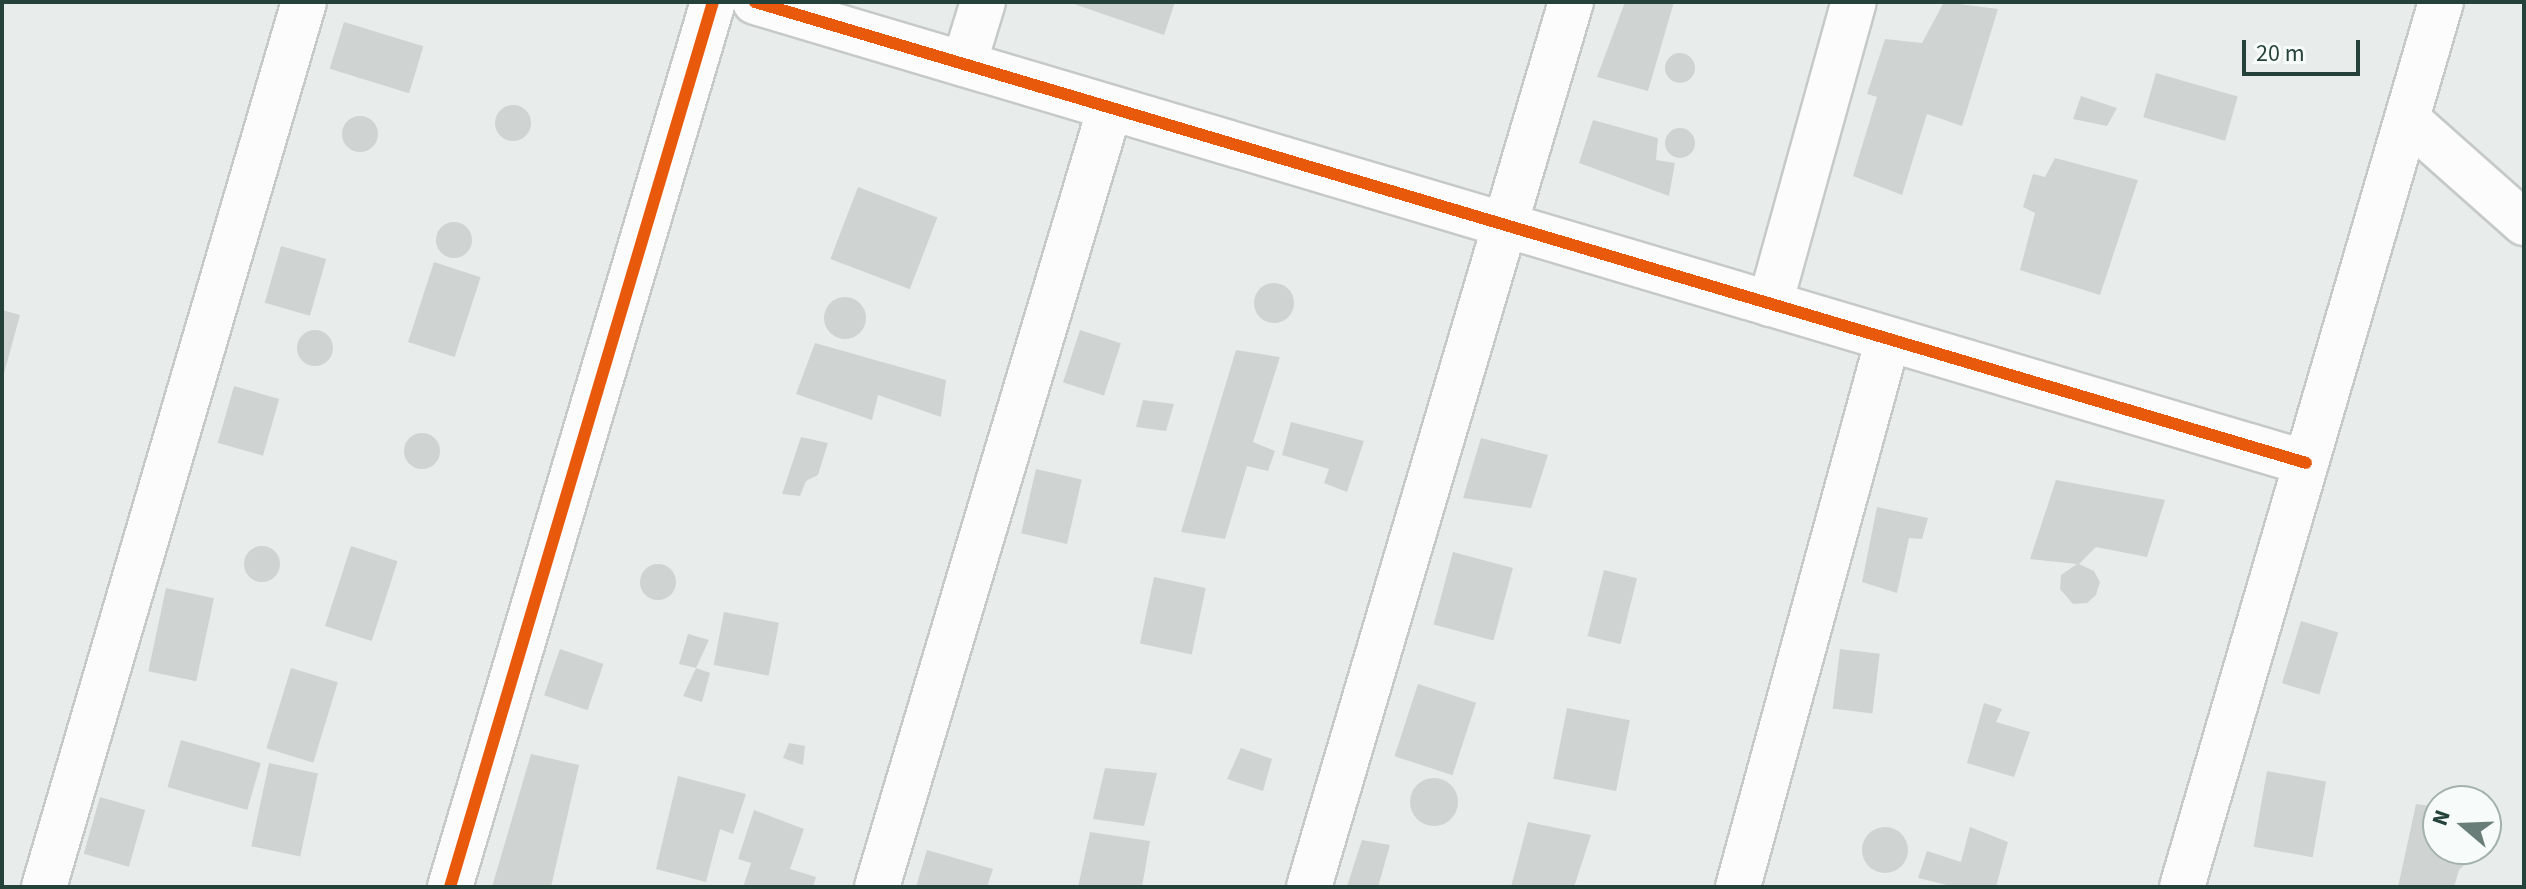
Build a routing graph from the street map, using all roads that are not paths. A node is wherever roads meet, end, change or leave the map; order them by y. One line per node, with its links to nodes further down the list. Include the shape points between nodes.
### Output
1 (304, 2): 16 (street)
2 (713, 2): 17 (street)
3 (755, 2): 8 (street)
4 (983, 2): 8 (street)
5 (1571, 2): 12 (street)
6 (1854, 2): 13 (street)
7 (2441, 2): 10 (street)
8 (964, 64): 9 (street)
9 (1110, 108): 12 (street); 18 (street)
10 (2407, 119): 11 (street); 15 (street)
11 (2524, 223)
12 (1509, 226): 13 (street); 19 (street)
13 (1770, 304): 14 (street)
14 (1888, 339): 15 (street); 20 (street)
15 (2306, 463): 21 (street)
16 (44, 887)
17 (450, 887)
18 (877, 887)
19 (1309, 887)
20 (1738, 887)
21 (2182, 887)

